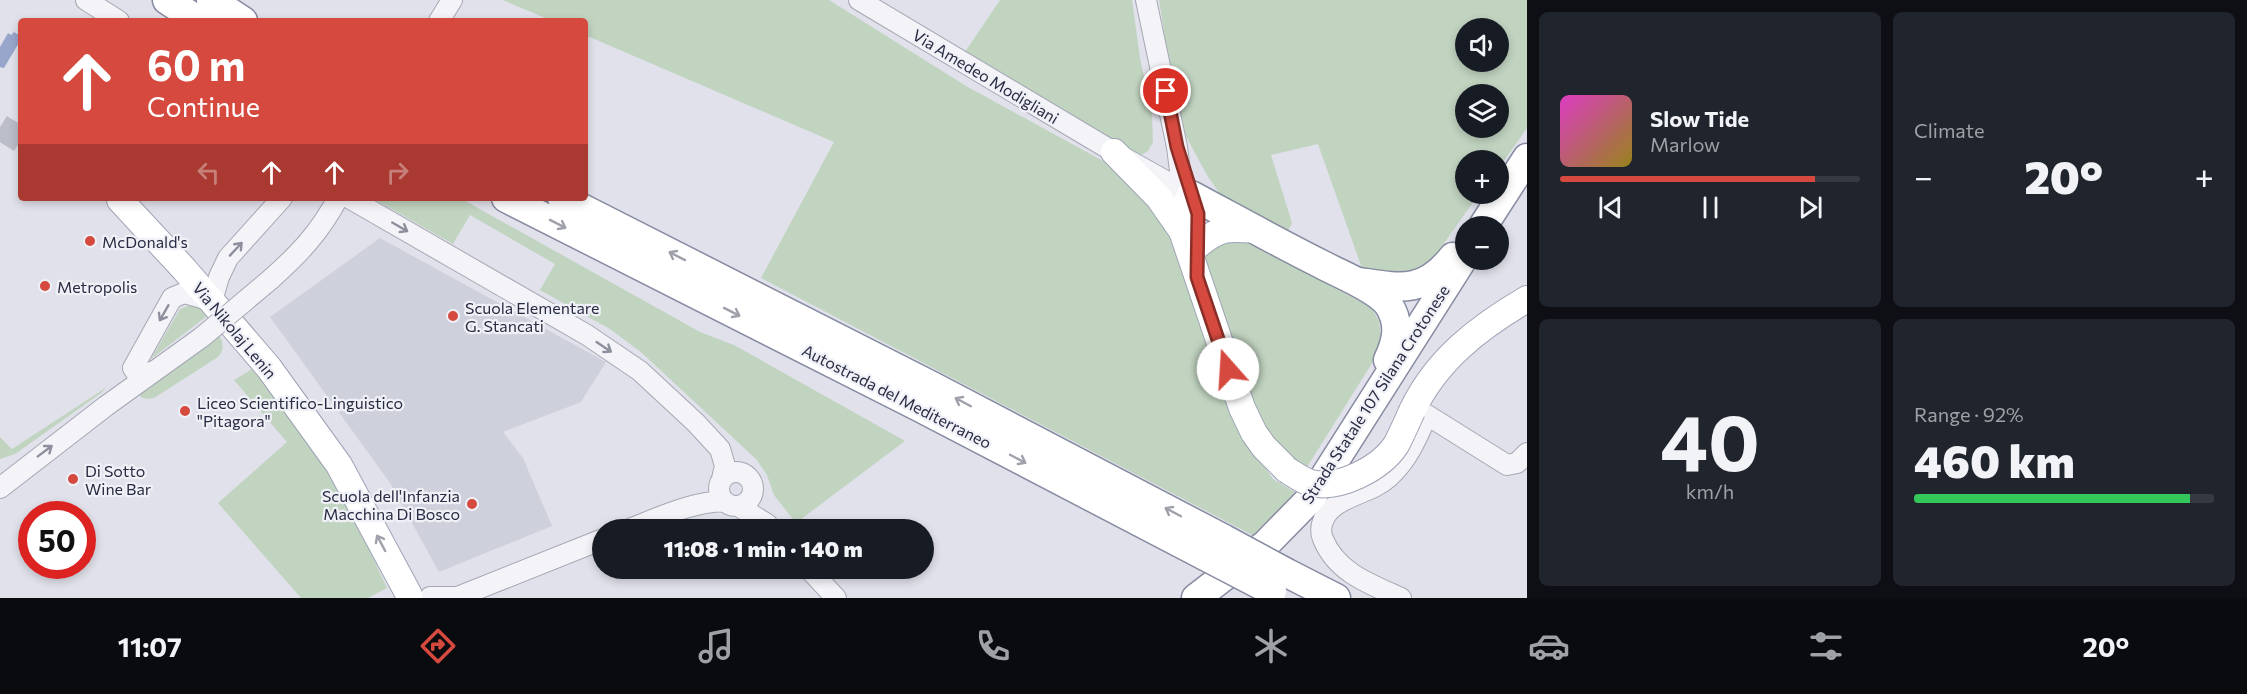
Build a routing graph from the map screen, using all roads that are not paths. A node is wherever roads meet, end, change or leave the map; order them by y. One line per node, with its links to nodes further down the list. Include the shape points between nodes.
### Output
1 (86, 0): 6 (street)
2 (167, 0): 7 (highway)
3 (211, 0): 8 (highway)
4 (859, 0): 10 (street, Via Amedeo Modigliani)
5 (1146, 0): 9 (street)
6 (114, 18)
7 (194, 18)
8 (238, 18)
9 (1177, 147): 12 (street); 13 (street); 20 (street)
10 (1114, 152): 12 (street, Via Amedeo Modigliani); 24 (main road, via 1159,198)
11 (1522, 166): 21 (highway); 22 (highway)
12 (1158, 177): 13 (street, Via Amedeo Modigliani)
13 (1191, 195): 20 (highway); 24 (main road, via 1183,208)
14 (121, 201): 29 (main road, Via Nikolaj Lenin)
15 (279, 201): 29 (street, one-way to 15, via 228,258)
16 (336, 201): 31 (street, bridge, via 323,226 299,253 202,337)
17 (354, 201): 35 (street, one-way to 35, via 632,365)
18 (512, 201): 45 (highway, Autostrada del Mediterraneo, one-way to 45, via 919,406)
19 (568, 201): 45 (highway, Autostrada del Mediterraneo, one-way to 19, via 934,387)
20 (1221, 212): 23 (highway)
21 (1484, 216)
22 (1490, 216)
23 (1255, 230): 24 (main road, via 1229,228); 27 (highway)
24 (1190, 238): 33 (main road, bridge, via 1197,277 1254,433 1287,470 1311,483 1344,481 1374,467 1390,452)
25 (1455, 254): 27 (highway, via 1424,282 1404,288)
26 (1456, 270): 34 (highway, Strada Statale 107 Silana Crotonese)
27 (1358, 282): 34 (highway, via 1387,303 1397,326 1395,345)
28 (1527, 299): 33 (main road, via 1472,336 1444,362)
29 (212, 301): 30 (street, one-way to 30, via 184,293 172,298); 48 (main road, Via Nikolaj Lenin, one-way to 29, via 269,368)
30 (135, 363): 31 (street, via 133,369 137,374); 32 (street)
31 (154, 371): 32 (street)
32 (106, 406): 38 (street, one-way to 32)
33 (1420, 406): 36 (street, via 1507,465 1517,463); 52 (street, via 1412,450 1389,477 1372,490 1329,510 1322,522 1321,535 1339,565)
34 (1364, 414): 50 (highway, Strada Statale 107 Silana Crotonese, via 1311,498 1294,517)
35 (720, 449): 37 (street); 39 (street)
36 (1527, 453)
37 (742, 474): 39 (street, via 732,473); 40 (street, via 751,481)
38 (0, 488)
39 (726, 492): 40 (street, via 747,501); 41 (street, via 715,501); 42 (street)
40 (753, 492): 43 (street)
41 (654, 519)
42 (759, 519)
43 (765, 519)
44 (592, 543): 48 (street)
45 (1215, 548): 47 (highway, Autostrada del Mediterraneo, bridge)
46 (818, 579): 49 (street)
47 (1282, 587): 51 (highway, Autostrada del Mediterraneo)
48 (431, 597)
49 (836, 598)
50 (1196, 598)
51 (1336, 598)
52 (1401, 598)

